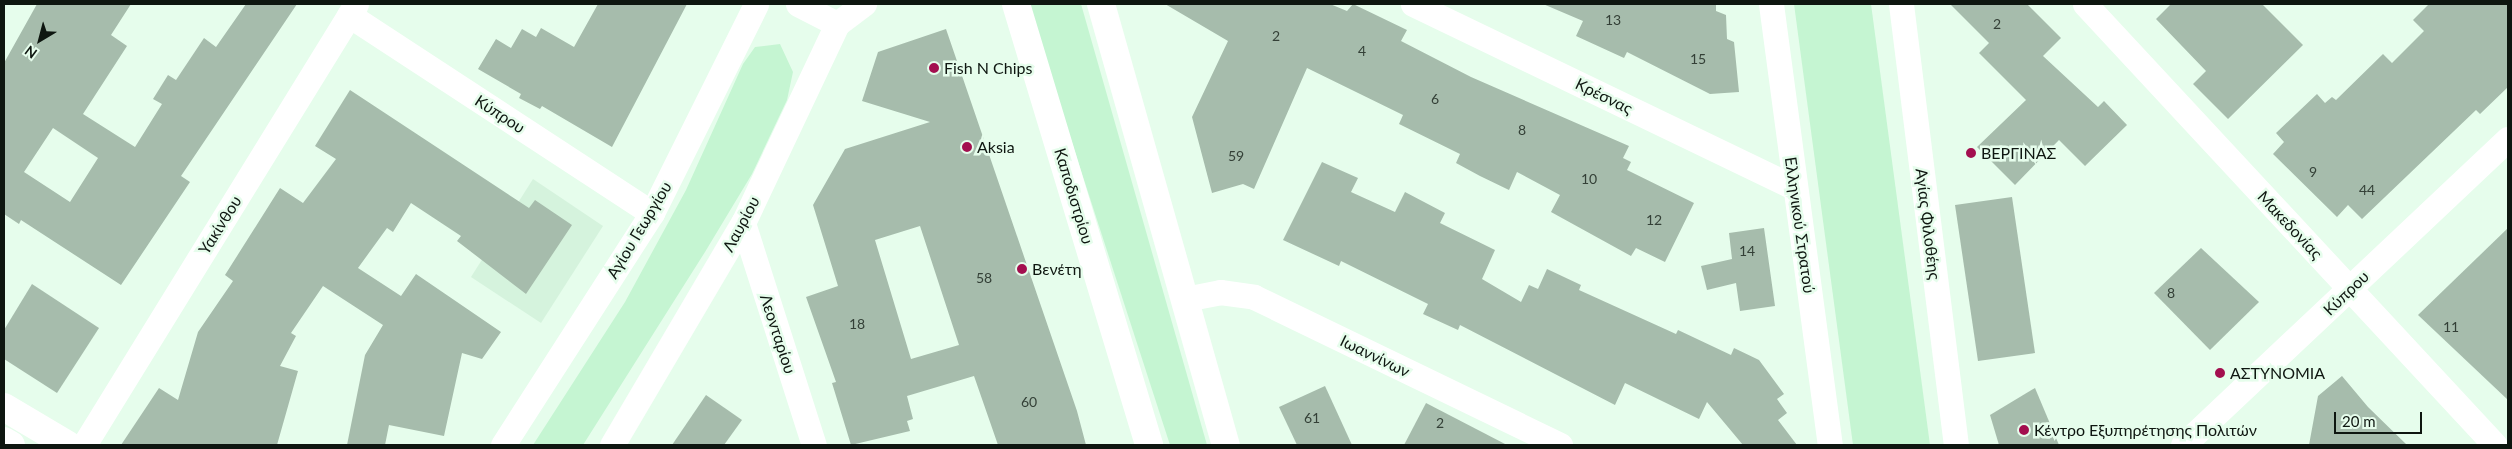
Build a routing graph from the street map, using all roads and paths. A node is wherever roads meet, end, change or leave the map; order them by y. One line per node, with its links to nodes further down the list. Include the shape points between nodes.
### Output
1 (756, 4): 14 (street, Αγίου Γεωργίου)
2 (798, 4): 11 (street)
3 (864, 4): 11 (street, Λαυρίου)
4 (1016, 4): 26 (main road, Καποδιστρίου)
5 (1102, 4): 17 (main road)
6 (1413, 4): 13 (street, Κρέσνας)
7 (1771, 4): 13 (street, Ελληνικού Στρατού)
8 (1901, 4): 30 (street, Αγίας Φιλοθέης)
9 (2085, 4): 16 (street, Μακεδονίας)
10 (352, 9): 14 (street, Κύπρου); 22 (street, Υακίνθου)
11 (837, 24): 15 (street, Λαυρίου)
12 (2508, 139): 16 (street, Κύπρου)
13 (1795, 188): 29 (street, Ελληνικού Στρατού)
14 (652, 213): 23 (street, Αγίου Γεωργίου)
15 (743, 223): 24 (street, Λαυρίου); 25 (street, Λεονταρίου)
16 (2351, 290): 31 (street, Κύπρου); 32 (street, Μακεδονίας)
17 (1185, 299): 27 (main road); 28 (street, Ιωαννίνων, via 1220,292 1254,297)
18 (4, 407): 21 (main road)
19 (4, 440): 20 (main road)
20 (12, 445)
21 (68, 445)
22 (84, 445)
23 (503, 445)
24 (612, 445)
25 (814, 445)
26 (1149, 445)
27 (1226, 445)
28 (1560, 445)
29 (1830, 445)
30 (1956, 445)
31 (2183, 445)
32 (2495, 445)

